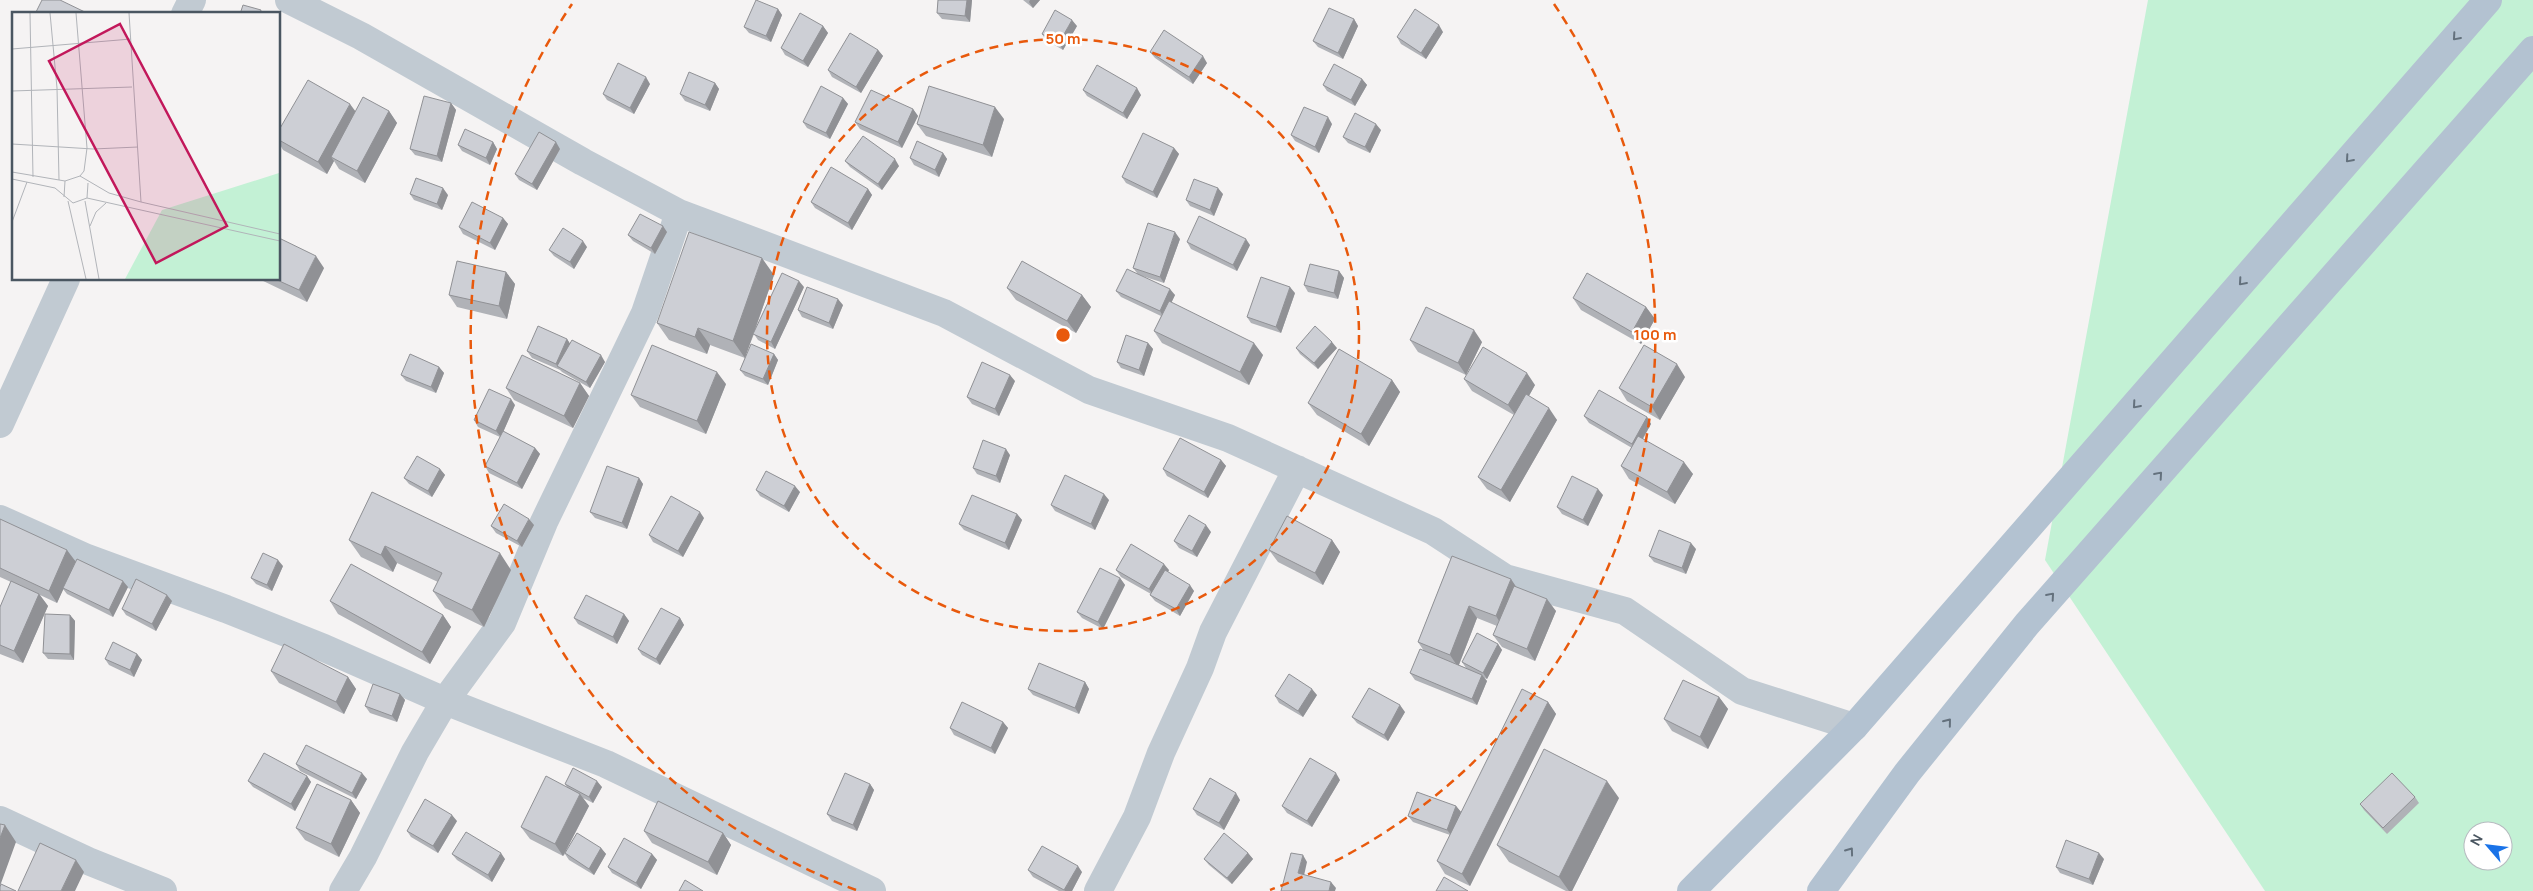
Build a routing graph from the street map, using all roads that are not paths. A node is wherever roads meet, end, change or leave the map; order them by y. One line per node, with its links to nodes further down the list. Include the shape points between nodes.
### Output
1 (192, 0): 4 (street)
2 (289, 0): 6 (street, via 361,36 583,162)
3 (2488, 0): 12 (main road, one-way to 12)
4 (186, 12)
5 (2533, 50): 19 (main road, one-way to 5, via 1907,772 2027,624)
6 (679, 212): 9 (street, via 944,313 1089,390 1228,438); 11 (street, via 645,314 544,522 502,623)
7 (66, 280): 8 (street)
8 (0, 424)
9 (1297, 470): 12 (street, via 1433,531 1505,578 1625,611 1742,691); 17 (street, via 1213,632 1137,817)
10 (0, 519): 11 (street, via 87,558 324,648)
11 (445, 701): 15 (street); 16 (street, via 606,764)
12 (1854, 727): 18 (main road)
13 (0, 820): 14 (street)
14 (163, 891)
15 (343, 891)
16 (872, 891)
17 (1098, 891)
18 (1691, 891)
19 (1821, 891)

